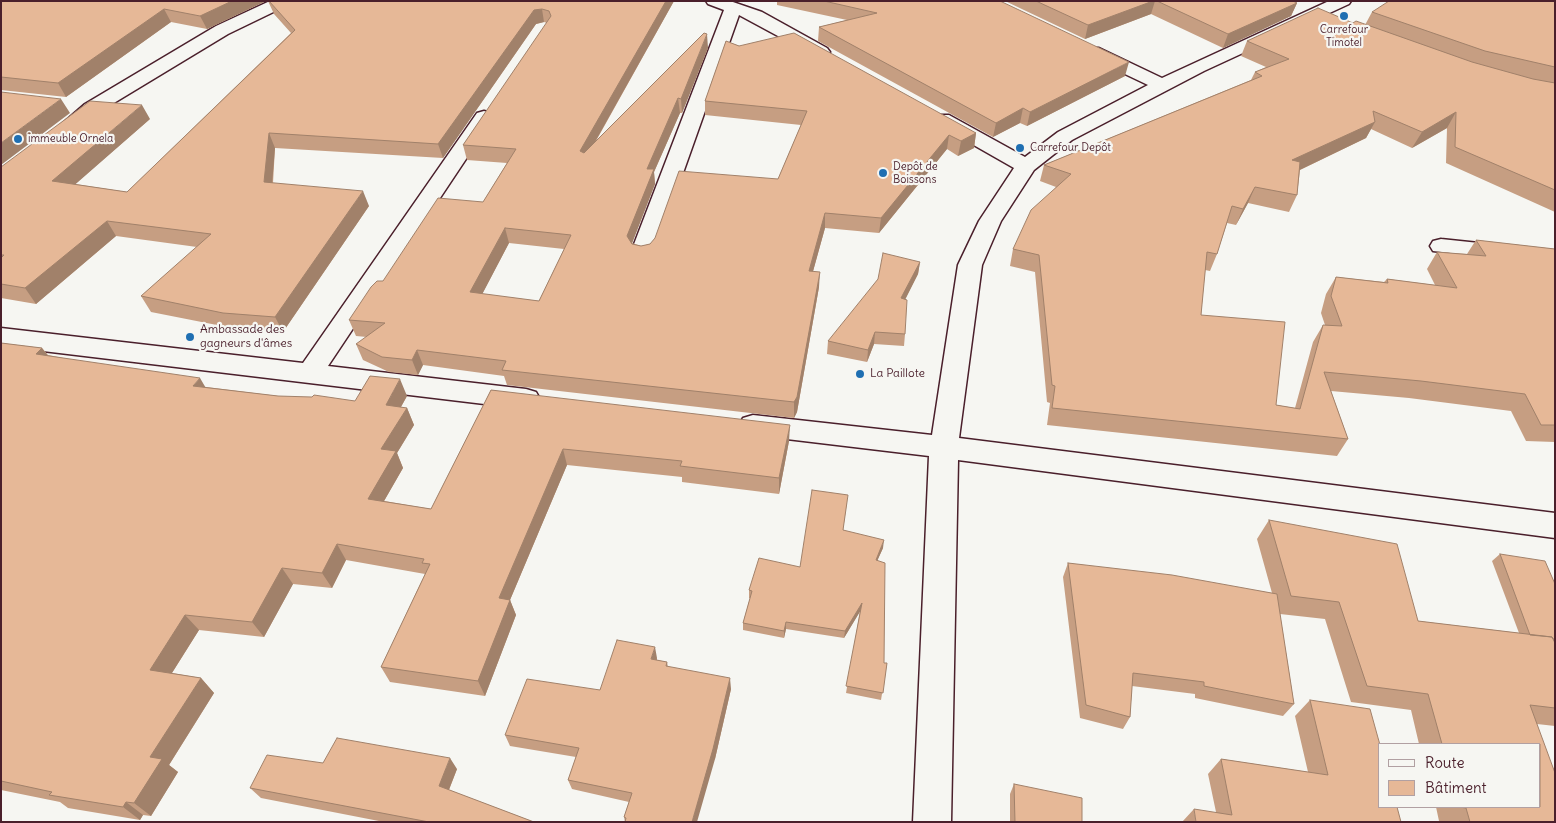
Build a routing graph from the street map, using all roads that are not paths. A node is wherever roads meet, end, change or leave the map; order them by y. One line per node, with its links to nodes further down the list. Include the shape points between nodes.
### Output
1 (284, 1): 12 (street, via 222,30)
2 (714, 1): 4 (street)
3 (1343, 1): 5 (street)
4 (733, 8): 8 (street, via 756,16); 17 (street)
5 (1297, 12): 6 (street); 9 (street)
6 (1335, 26)
7 (1074, 43): 9 (street)
8 (834, 60)
9 (1162, 85): 15 (street, via 1065,136)
10 (494, 103): 20 (street)
11 (66, 105): 12 (street)
12 (92, 108): 14 (street)
13 (930, 113): 15 (street)
14 (54, 137)
15 (1026, 166): 23 (street, via 990,221 970,265)
16 (1441, 246): 18 (street)
17 (644, 252)
18 (1555, 258)
19 (1, 337): 20 (street)
20 (308, 374): 21 (street)
21 (547, 402)
22 (726, 422): 23 (street)
23 (944, 447): 24 (street); 25 (street)
24 (1555, 526)
25 (932, 822)

